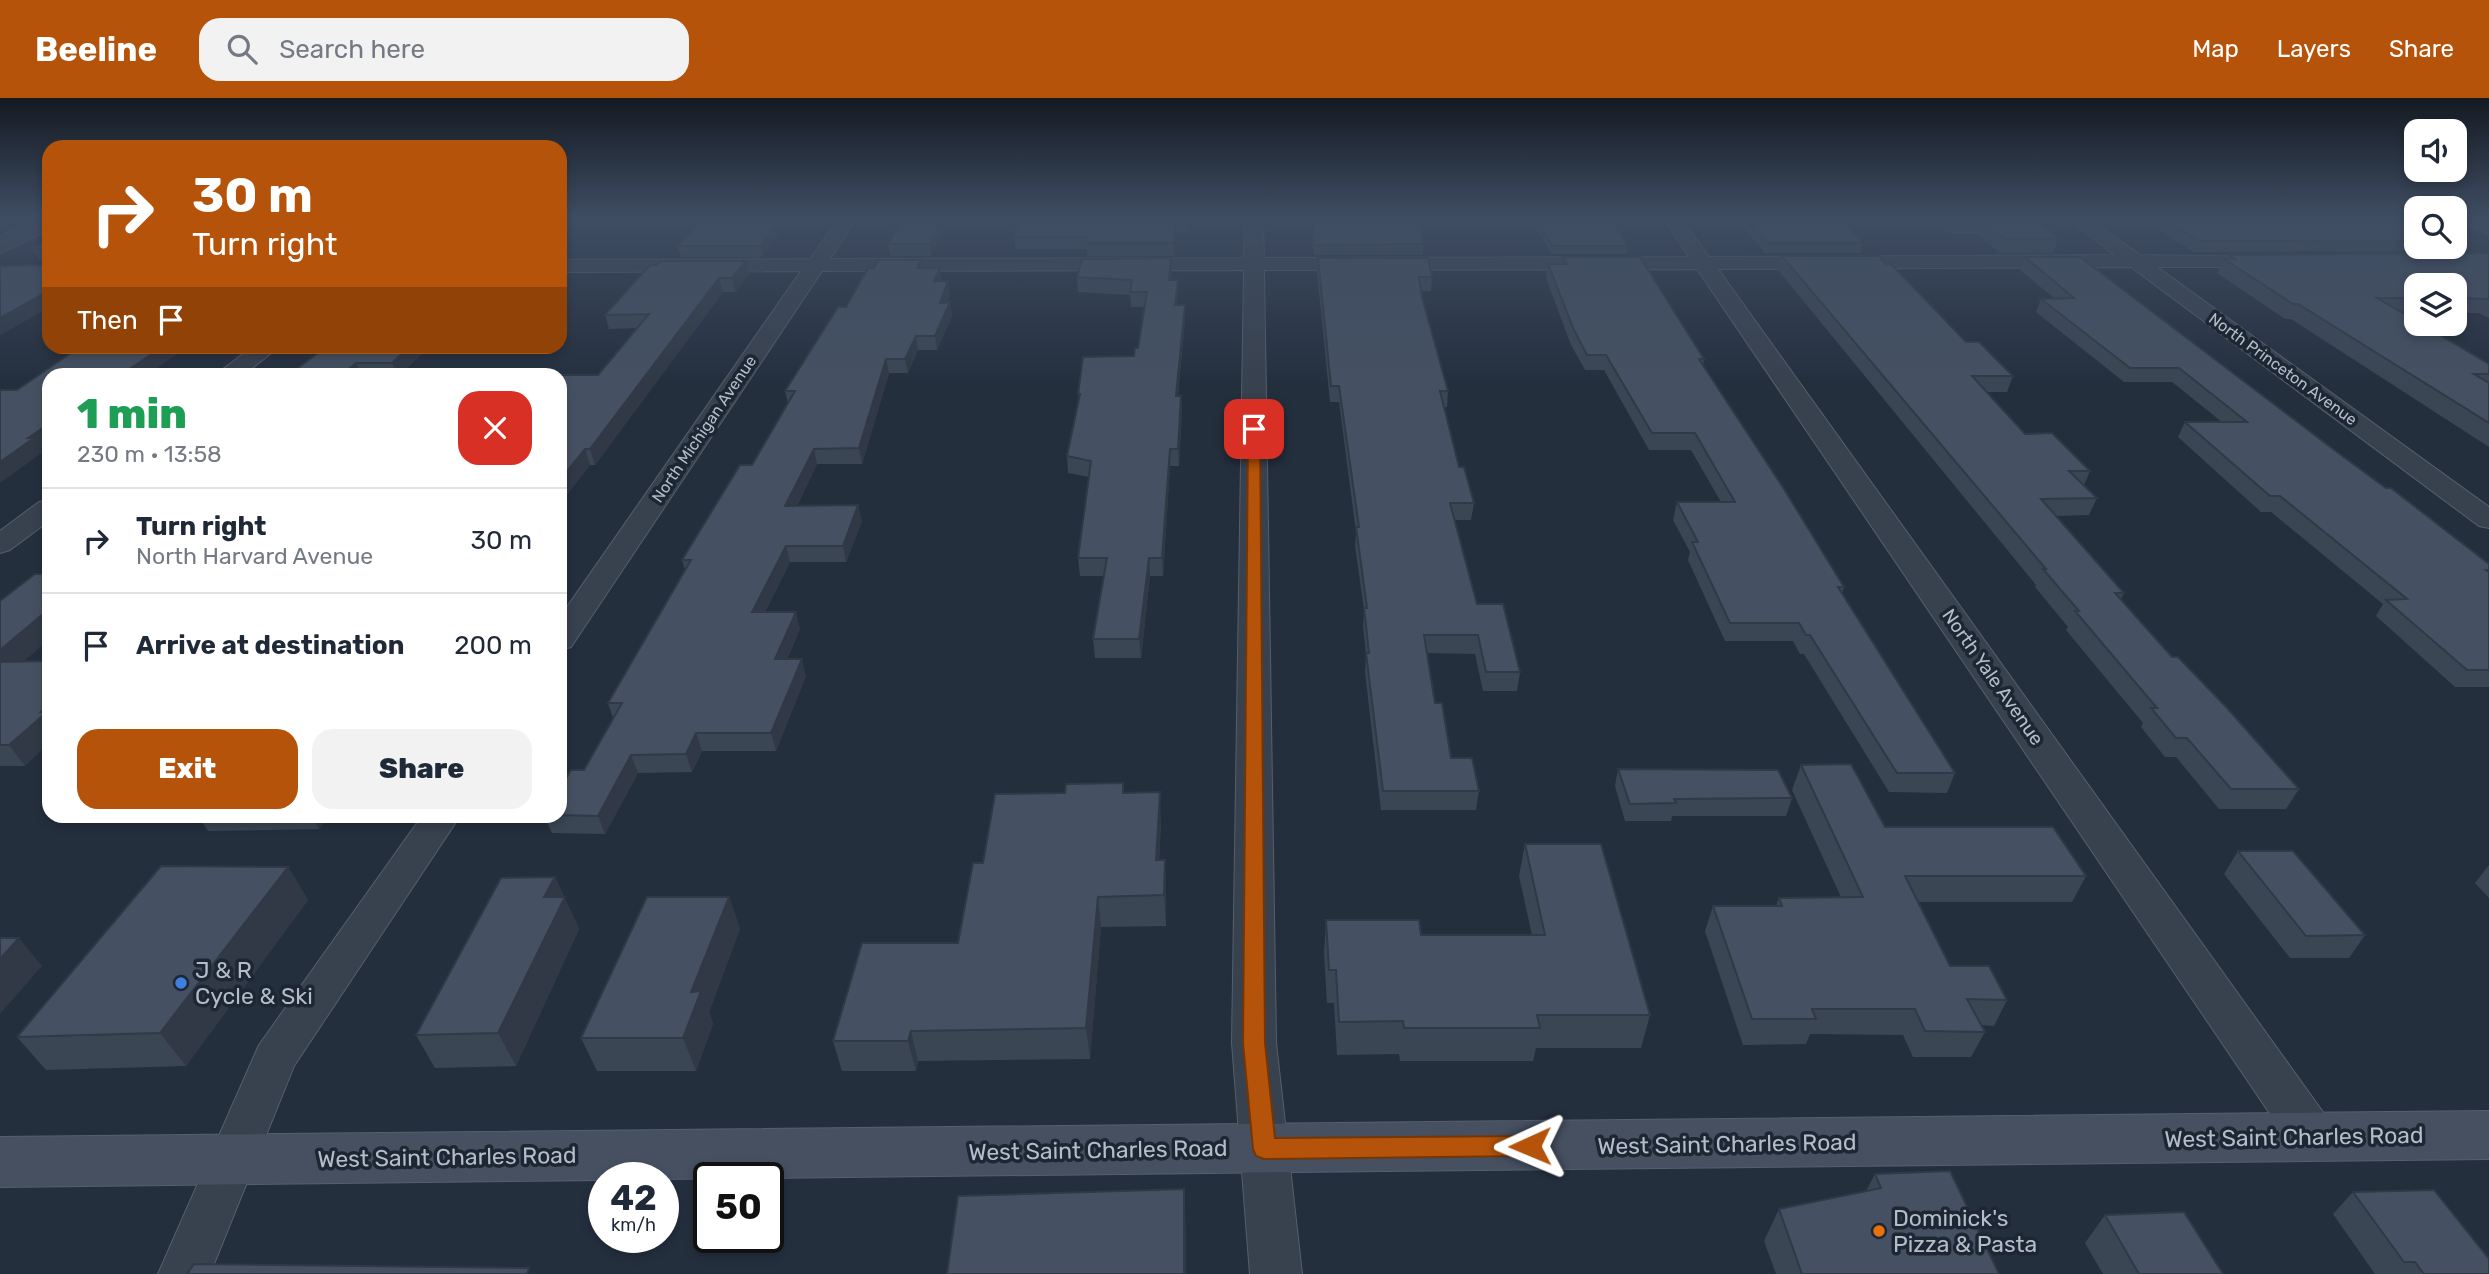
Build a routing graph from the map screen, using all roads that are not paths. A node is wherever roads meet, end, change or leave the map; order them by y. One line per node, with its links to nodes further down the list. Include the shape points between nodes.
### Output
1 (811, 273): 10 (street, North Michigan Avenue)
2 (1254, 273): 14 (street, via 1254,1043)
3 (1711, 273): 13 (street, North Yale Avenue)
4 (2152, 273): 8 (street, North Princeton Avenue)
5 (258, 354): 6 (street)
6 (239, 368)
7 (42, 513): 9 (street)
8 (2489, 520)
9 (0, 544)
10 (567, 630)
11 (436, 823): 15 (street, via 275,1058)
12 (2489, 1135): 13 (main road, West Saint Charles Road)
13 (2313, 1137): 14 (main road, West Saint Charles Road)
14 (1264, 1149): 15 (main road, West Saint Charles Road); 18 (street)
15 (233, 1159): 16 (main road, West Saint Charles Road); 17 (street)
16 (0, 1161)
17 (184, 1274)
18 (1276, 1274)

